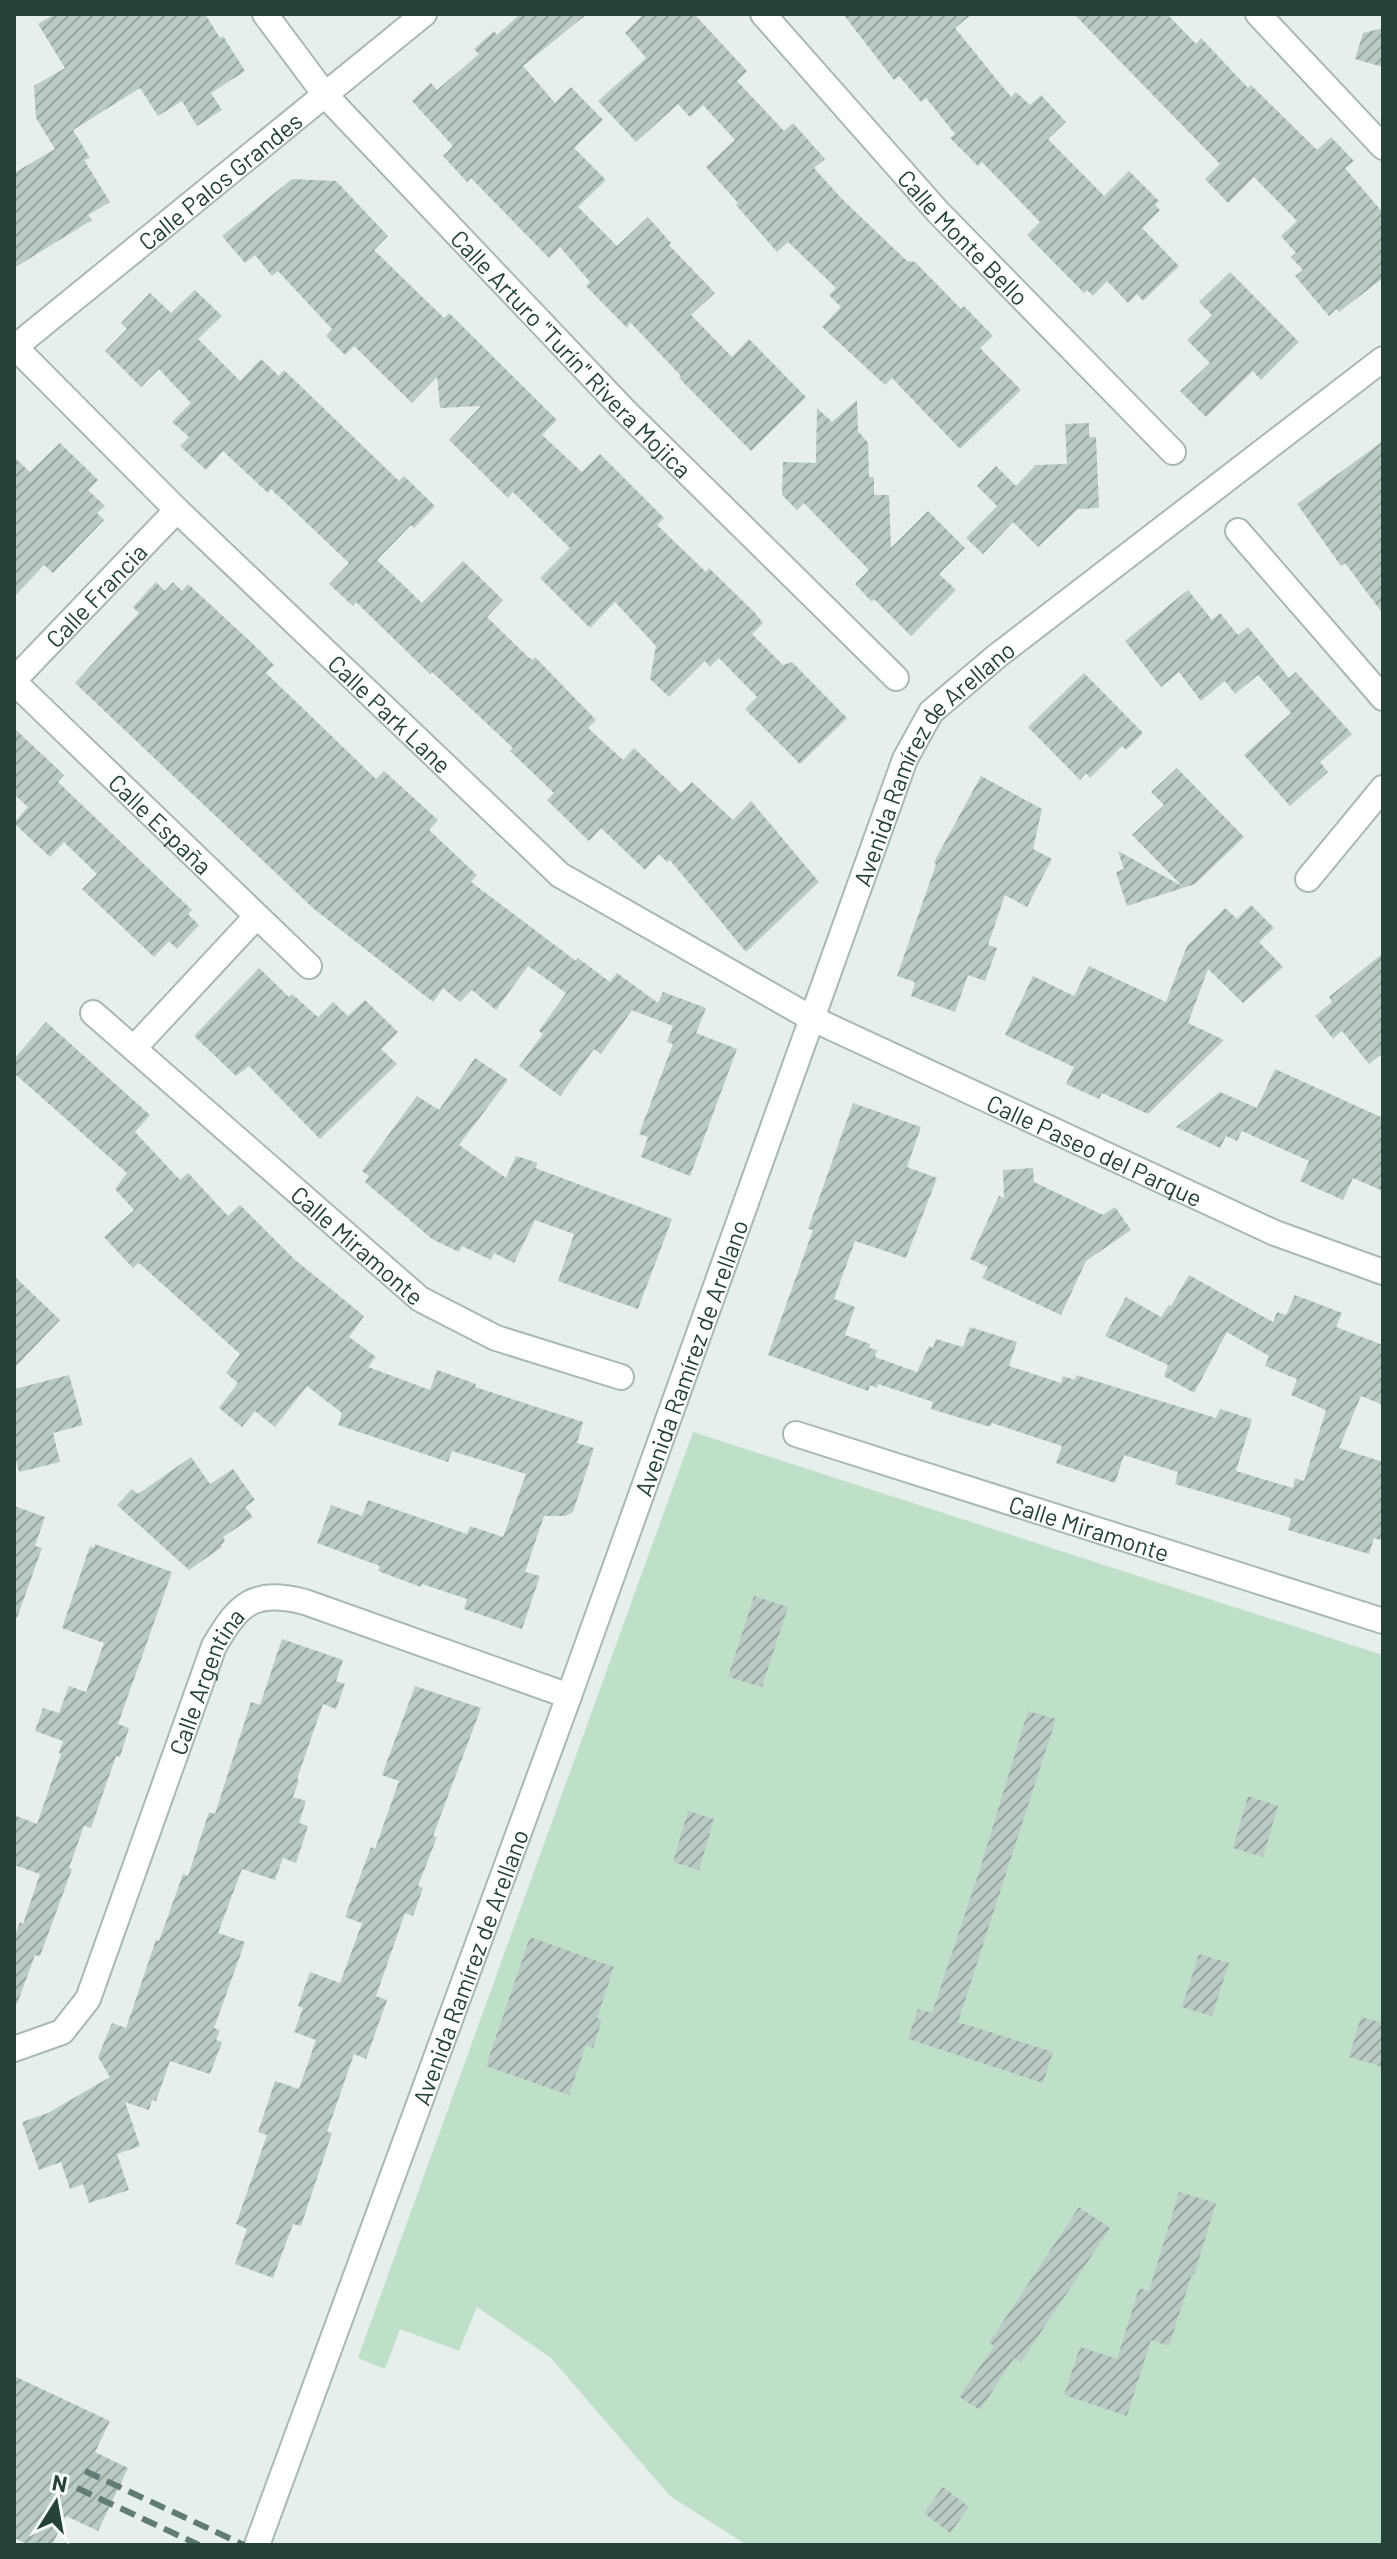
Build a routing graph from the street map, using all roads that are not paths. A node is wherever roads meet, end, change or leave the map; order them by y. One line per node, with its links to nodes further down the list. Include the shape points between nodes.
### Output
1 (265, 14): 5 (street, Calle Arturo "Turín" Rivera Mojica)
2 (424, 14): 5 (street, Calle Palos Grandes)
3 (763, 14): 9 (street, Calle Monte Bello, via 938,212)
4 (1258, 14): 6 (street)
5 (326, 96): 7 (street, Calle Palos Grandes); 12 (street, Calle Arturo "Turín" Rivera Mojica, via 624,410)
6 (1383, 147)
7 (14, 346): 10 (street, Calle Park Lane)
8 (1383, 359): 20 (street, Avenida Ramírez de Arellano, via 931,712 905,759)
9 (1173, 452)
10 (177, 510): 13 (street, Calle Francia); 20 (street, Calle Park Lane, via 560,875)
11 (1238, 531): 14 (street)
12 (896, 678)
13 (14, 681): 17 (street, Calle España)
14 (1383, 698)
15 (1383, 788): 16 (street)
16 (1308, 879)
17 (256, 917): 18 (street, Calle España); 21 (street)
18 (309, 966)
19 (93, 1013): 21 (street, Calle Miramonte)
20 (811, 1018): 22 (street, Calle Paseo del Parque, via 1275,1233); 26 (street, Avenida Ramírez de Arellano)
21 (134, 1048): 23 (street, Calle Miramonte, via 420,1299 496,1338)
22 (1383, 1272)
23 (621, 1377)
24 (796, 1434): 25 (street, Calle Miramonte)
25 (1383, 1621)
26 (569, 1696): 27 (street, Calle Argentina, via 305,1602 282,1596 254,1599 230,1618 214,1646 88,1999 62,2032); 28 (street, Avenida Ramírez de Arellano)
27 (14, 2049)
28 (257, 2545)

